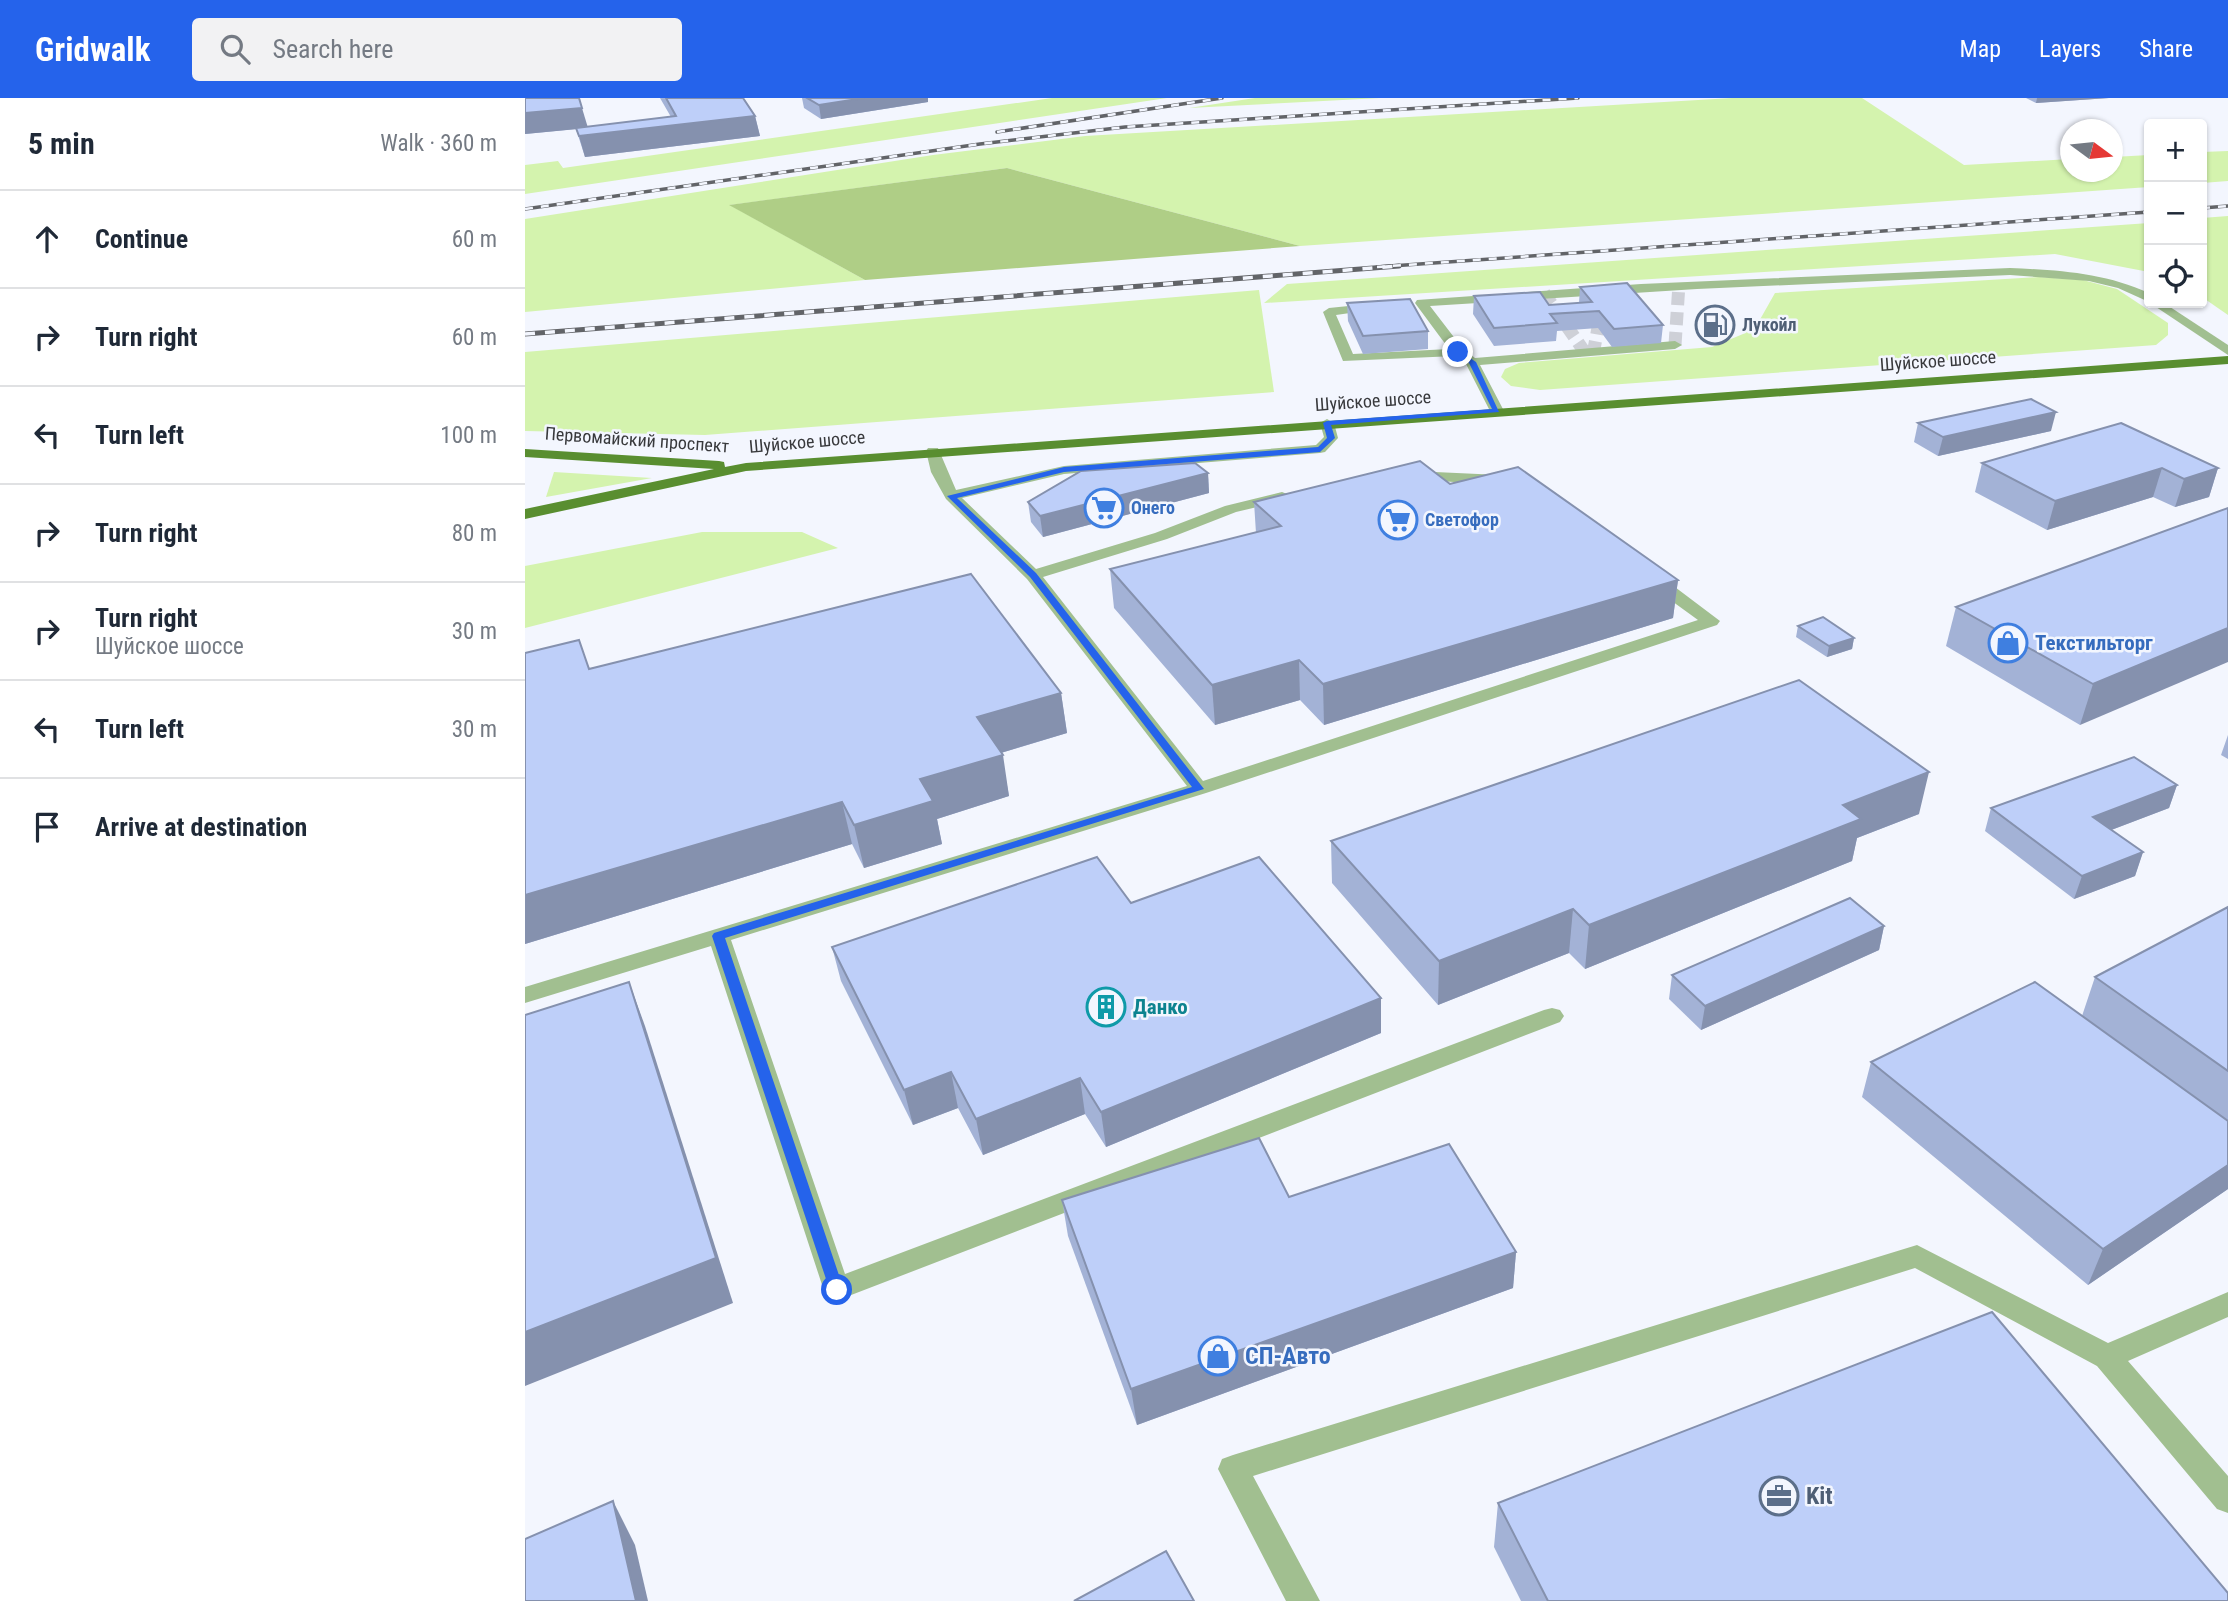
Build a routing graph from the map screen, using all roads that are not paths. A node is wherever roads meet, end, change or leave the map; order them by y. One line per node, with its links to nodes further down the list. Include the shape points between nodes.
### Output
1 (2144, 294): 6 (lane, via 2107,280 2040,271 1679,284 1415,303)
2 (1386, 306): 6 (lane, via 1329,312 1348,358)
3 (2164, 308): 5 (lane)
4 (1675, 345): 8 (lane)
5 (2228, 351)
6 (1458, 352): 8 (lane)
7 (2228, 360): 9 (main road, Шуйское шоссе)
8 (1472, 362): 9 (lane)
9 (1497, 411): 10 (main road, Шуйское шоссе)
10 (1327, 423): 11 (main road, Шуйское шоссе); 17 (lane, via 1331,438 1320,449 1064,470)
11 (933, 451): 13 (main road, Шуйское шоссе); 17 (lane)
12 (525, 453): 13 (main road, Первомайский проспект)
13 (746, 467): 18 (main road, Шуйское шоссе)
14 (1395, 475): 15 (lane)
15 (1521, 480)
16 (1294, 495): 20 (lane, via 1231,509)
17 (951, 496): 20 (lane)
18 (525, 514)
19 (1644, 571): 21 (lane, via 1711,621)
20 (1033, 575): 21 (lane)
21 (1199, 789): 22 (lane)
22 (719, 936): 23 (lane); 24 (lane, via 837,1290)
23 (525, 995)
24 (1552, 1016)
25 (2228, 1304): 26 (lane)
26 (2107, 1357): 27 (lane); 28 (lane, via 1917,1256 1233,1469)
27 (2228, 1499)
28 (1304, 1601)

